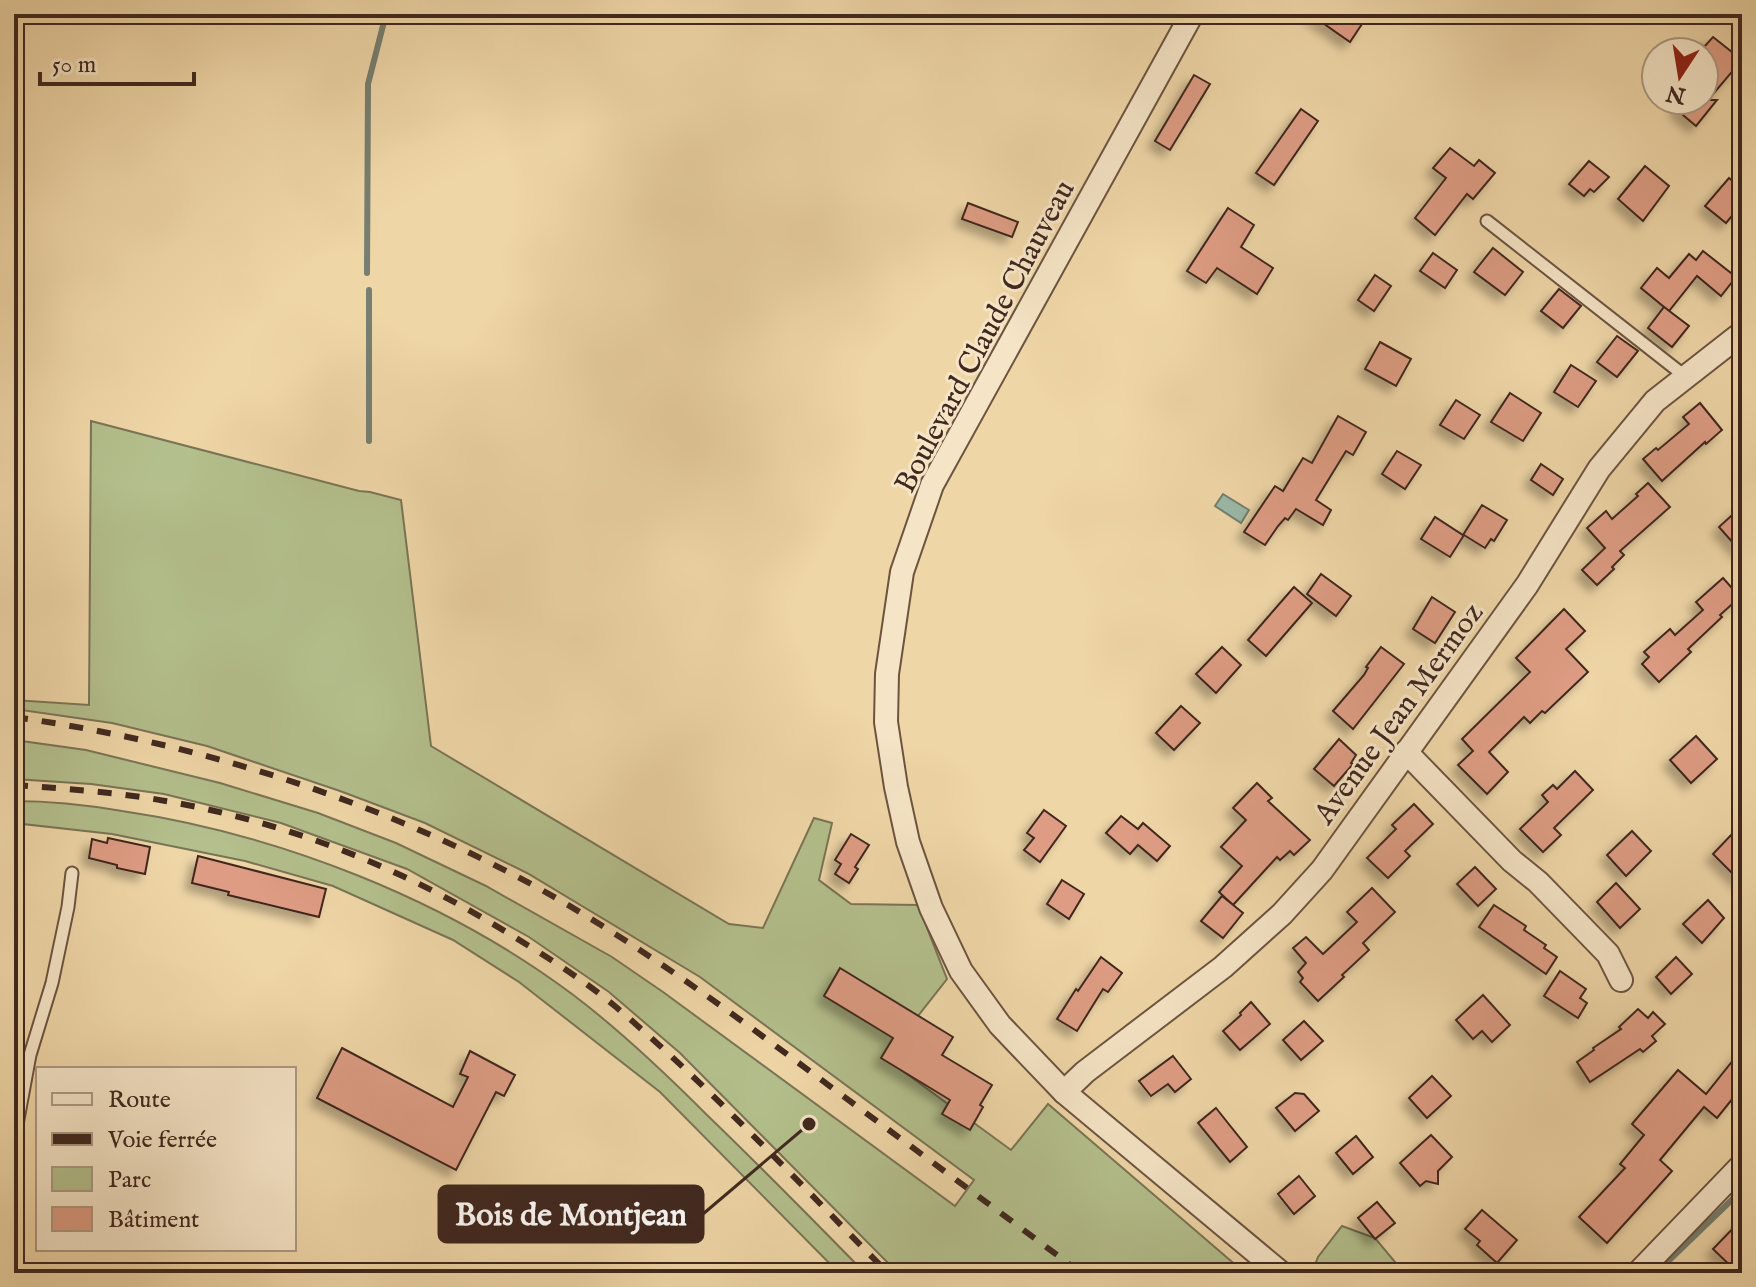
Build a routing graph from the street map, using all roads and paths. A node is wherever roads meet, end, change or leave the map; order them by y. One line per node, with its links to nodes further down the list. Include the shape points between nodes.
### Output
1 (1192, 14): 8 (street, Boulevard Claude Chauveau, via 932,485 902,572 887,674 886,722 896,787 931,908 961,971 1000,1025)
2 (1487, 221): 4 (lane)
3 (1742, 333): 4 (street, Avenue Jean Mermoz)
4 (1686, 377): 5 (street, Avenue Jean Mermoz, via 1655,401 1599,469 1527,585)
5 (1406, 752): 7 (street, via 1608,954); 8 (street, Avenue Jean Mermoz, via 1322,870 1282,914)
6 (72, 873): 9 (lane)
7 (1621, 980)
8 (1064, 1092): 11 (street, Boulevard Claude Chauveau)
9 (14, 1141)
10 (1742, 1165): 12 (street)
11 (1281, 1273)
12 (1638, 1273)

